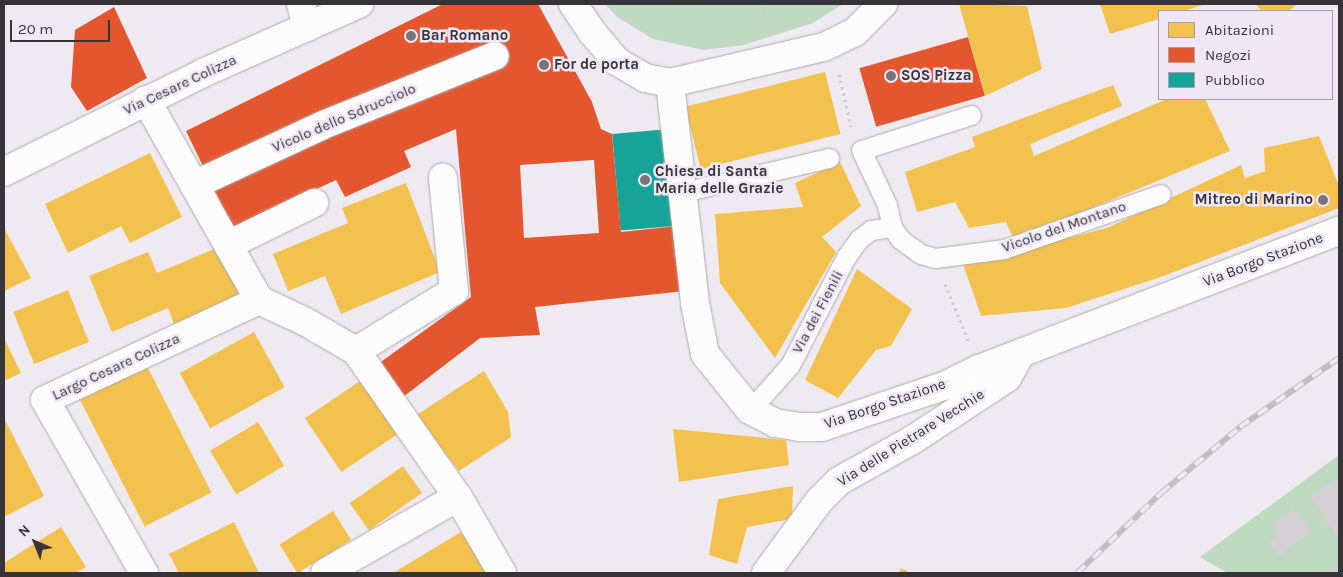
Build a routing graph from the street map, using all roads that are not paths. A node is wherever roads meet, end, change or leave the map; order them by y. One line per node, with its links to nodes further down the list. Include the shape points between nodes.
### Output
1 (359, 4): 4 (street, Via Cesare Colizza)
2 (574, 4): 6 (street, via 616,60 645,78)
3 (883, 4): 6 (street, via 855,32 824,47)
4 (304, 15): 7 (street, Via Cesare Colizza)
5 (496, 56): 12 (street, Vicolo dello Sdrucciolo, via 323,125)
6 (670, 83): 13 (street, Via Borgo Stazione)
7 (146, 100): 10 (street, Via Cesare Colizza); 12 (street)
8 (971, 115): 16 (lane, via 861,150 887,205)
9 (829, 158): 13 (lane)
10 (4, 172)
11 (442, 178): 20 (street, via 454,291)
12 (194, 185): 18 (street)
13 (683, 192): 22 (street, Via Borgo Stazione, via 695,303 705,354)
14 (1161, 194): 16 (lane, Vicolo del Montano, via 1004,249 935,258 909,246)
15 (314, 203): 18 (street)
16 (892, 227): 22 (lane, Via dei Fienili, via 871,230 859,239 846,257 790,365)
17 (1339, 231): 21 (street, Via Borgo Stazione)
18 (228, 245): 19 (street)
19 (258, 300): 20 (street, via 306,322); 24 (street, Largo Cesare Colizza, via 45,400)
20 (356, 351): 23 (street)
21 (1021, 353): 22 (street, Via Borgo Stazione, via 944,386 822,427 775,423); 27 (street, Via delle Pietrare Vecchie, via 1007,378 914,439 839,481 819,501)
22 (750, 410)
23 (458, 497): 25 (street); 26 (street)
24 (144, 573)
25 (325, 573)
26 (502, 573)
27 (766, 573)

